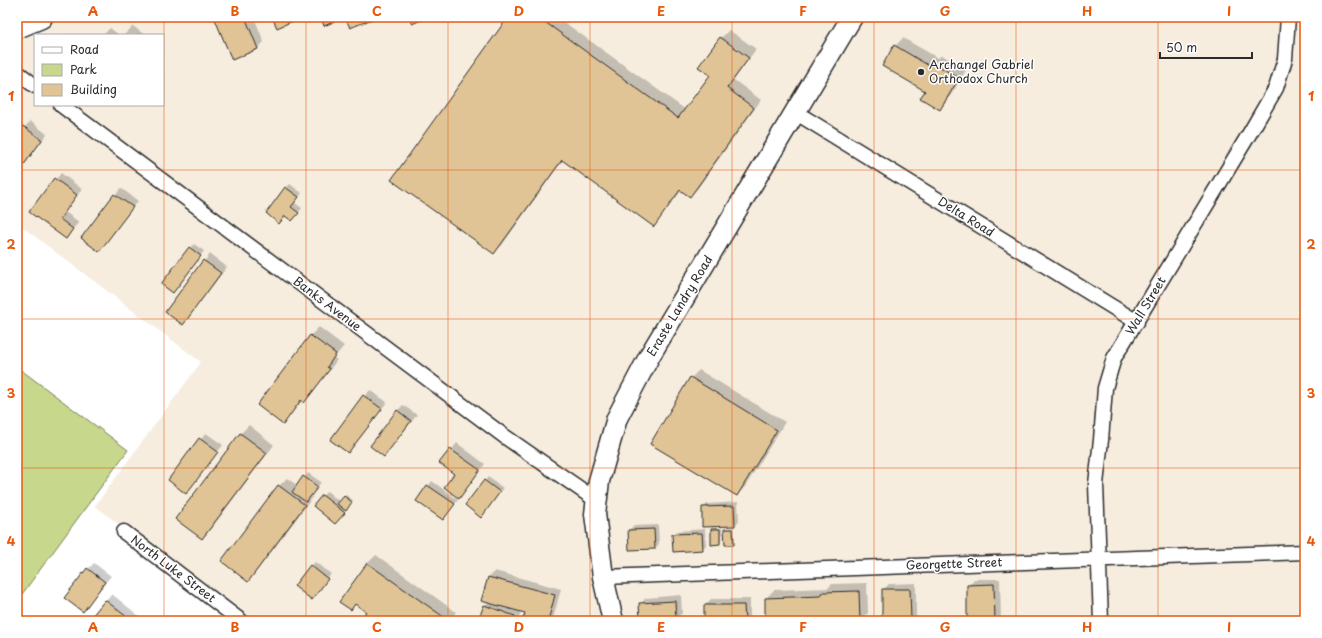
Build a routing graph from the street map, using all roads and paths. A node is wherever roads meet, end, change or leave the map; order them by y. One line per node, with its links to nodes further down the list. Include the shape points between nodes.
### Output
1 (40, 17): 4 (main road)
2 (852, 17): 8 (street, Eraste Landry Road)
3 (1288, 17): 9 (street, Wall Street, via 1285,59 1276,88)
4 (17, 27)
5 (17, 72): 6 (street)
6 (34, 85)
7 (62, 106): 10 (street, Banks Avenue, via 504,436)
8 (795, 112): 9 (street, Delta Road); 10 (street, Eraste Landry Road, via 626,400 609,443 598,481)
9 (1137, 322): 13 (street, Wall Street, via 1114,358 1105,388 1096,484)
10 (596, 500): 14 (street, Eraste Landry Road, via 596,527)
11 (124, 532): 15 (street, North Luke Street)
12 (1305, 552): 13 (street, Georgette Street)
13 (1099, 558): 14 (street, Georgette Street); 17 (street, Wall Street)
14 (603, 577): 16 (street, Eraste Landry Road)
15 (241, 621)
16 (613, 621)
17 (1101, 621)

